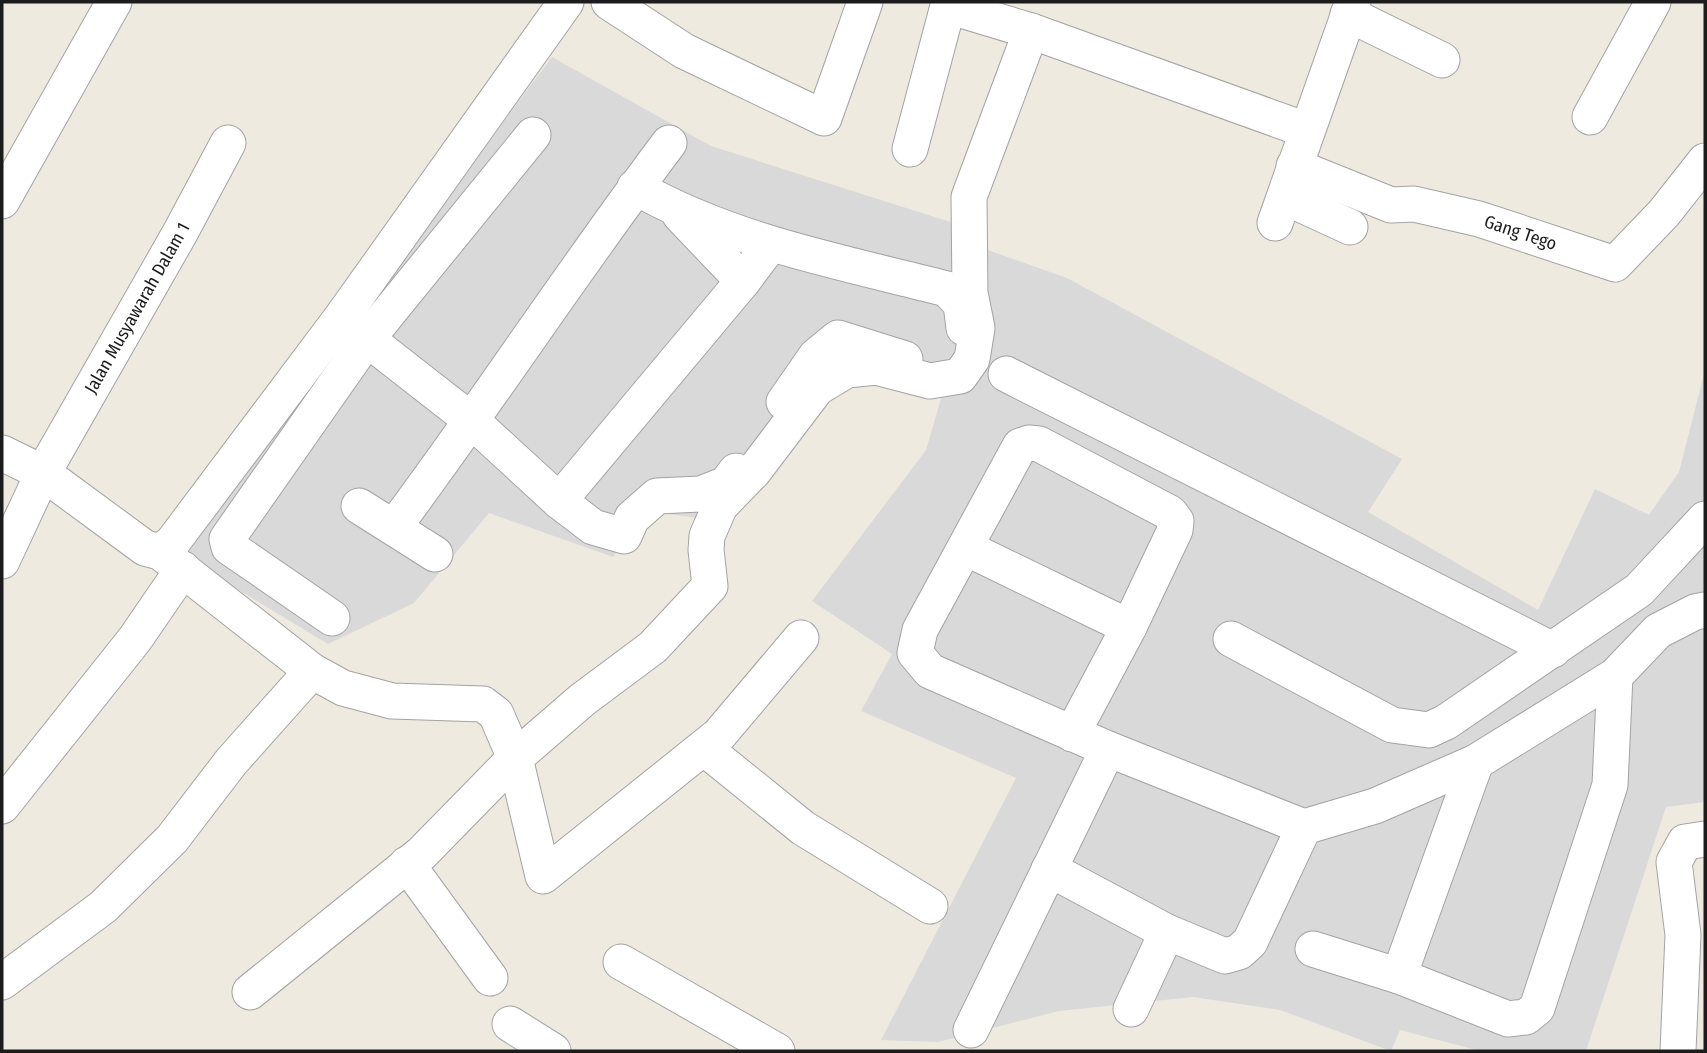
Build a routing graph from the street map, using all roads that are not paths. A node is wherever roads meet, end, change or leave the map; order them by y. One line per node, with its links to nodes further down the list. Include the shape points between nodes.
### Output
1 (114, 2): 19 (street)
2 (566, 2): 24 (street)
3 (608, 2): 4 (street, via 684,51 824,118)
4 (865, 2)
5 (1653, 2): 10 (street)
6 (948, 4): 8 (street); 15 (street)
7 (1350, 8): 9 (street); 11 (street)
8 (1031, 31): 11 (street); 49 (street, via 969,197 970,293 977,328 972,359 960,376 930,380 876,368 847,370 817,388 754,471 720,506 707,536 710,586 653,647)
9 (1442, 60)
10 (1590, 117)
11 (1306, 130): 18 (street)
12 (533, 135): 25 (street)
13 (228, 143): 29 (street, Jalan Musyawarah Dalam 1)
14 (669, 143): 17 (street)
15 (910, 149)
16 (1705, 161): 18 (street, Gang Tego, via 1664,214 1615,264 1479,219 1414,204)
17 (635, 187): 20 (street); 27 (street)
18 (1285, 195): 21 (street)
19 (2, 201)
20 (675, 210): 22 (street); 23 (street)
21 (1350, 227)
22 (770, 244): 23 (street); 30 (street, via 947,289 961,304 965,342 952,363 929,367 838,338 816,356 726,484 701,494 657,496 632,517 624,536 593,527)
23 (743, 281): 30 (street)
24 (340, 319): 25 (street, via 359,325); 36 (street, via 172,542)
25 (368, 339): 27 (street); 39 (street, via 227,539 229,547)
26 (1006, 374): 43 (street)
27 (472, 421): 30 (street); 33 (street)
28 (2, 453): 29 (street)
29 (43, 473): 36 (street, via 145,548); 37 (street, Jalan Musyawarah Dalam 1)
30 (559, 501)
31 (359, 506): 33 (street)
32 (1705, 519): 43 (street, via 1639,590)
33 (394, 527): 35 (street)
34 (966, 548): 40 (street); 40 (street, via 1020,446 1039,444 1170,513 1176,521); 46 (street, via 920,630 915,653 930,671)
35 (435, 554)
36 (171, 560): 44 (street); 51 (street, via 135,639)
37 (2, 561)
38 (1705, 610): 45 (street, via 1658,631)
39 (332, 618)
40 (1129, 627): 46 (street)
41 (801, 638): 47 (street)
42 (1231, 639): 43 (street, via 1392,725 1429,730)
43 (1553, 650)
44 (312, 671): 49 (street, via 343,688 391,701 482,704 496,713); 62 (street, via 231,762 172,839 103,907)
45 (1615, 676): 50 (street); 60 (street, via 1610,785 1537,1008 1526,1017 1508,1019)
46 (1072, 734): 48 (street)
47 (704, 748): 49 (street, via 542,876); 56 (street, via 803,828)
48 (1108, 749): 52 (street); 55 (street)
49 (514, 758): 54 (street)
50 (1476, 762): 52 (street, via 1375,806); 60 (street)
51 (2, 806)
52 (1304, 827): 57 (street, via 1250,942 1239,952 1225,957)
53 (1705, 839): 69 (street, via 1685,842 1674,862 1683,935)
54 (407, 864): 61 (street); 63 (street)
55 (1049, 869): 57 (street); 66 (street)
56 (930, 906)
57 (1167, 932): 64 (street)
58 (1313, 948): 60 (street)
59 (621, 962): 68 (street)
60 (1399, 976)
61 (490, 978)
62 (2, 982)
63 (250, 992)
64 (1131, 1009)
65 (510, 1024): 67 (street)
66 (971, 1030)
67 (553, 1051)
68 (777, 1051)
69 (1678, 1051)

